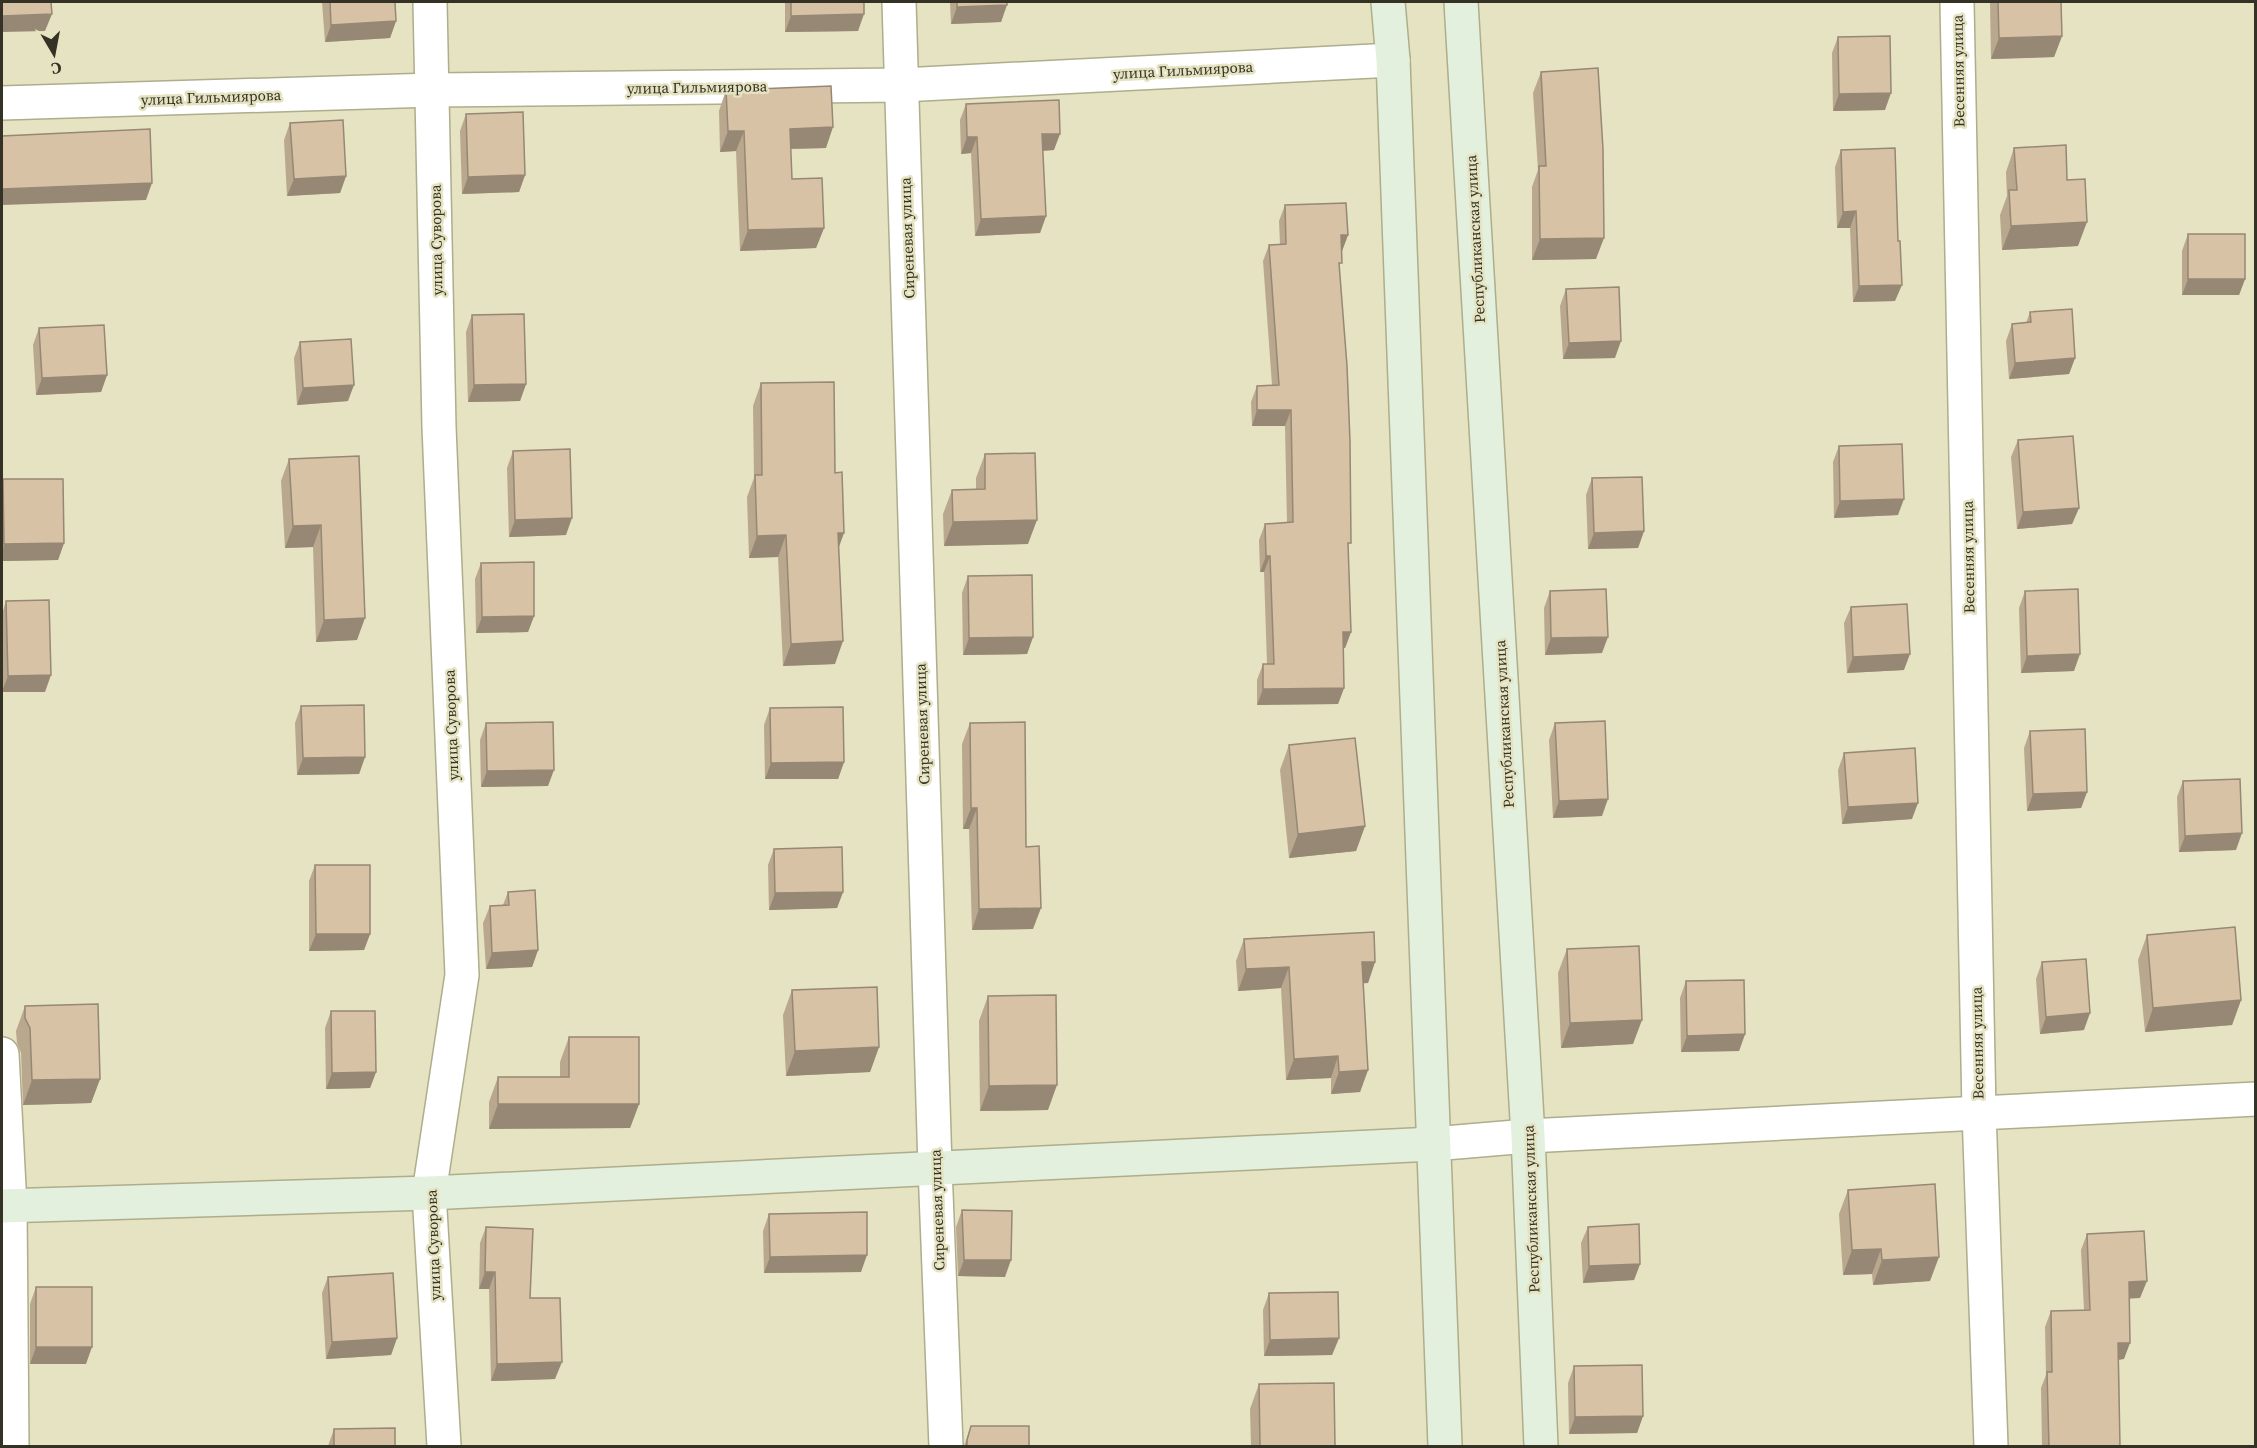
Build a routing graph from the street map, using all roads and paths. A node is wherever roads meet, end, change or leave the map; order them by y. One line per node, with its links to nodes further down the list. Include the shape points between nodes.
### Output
1 (430, 2): 8 (street, улица Суворова)
2 (899, 2): 7 (street, Сиреневая улица)
3 (1388, 2): 6 (street)
4 (1461, 2): 13 (street, Республиканская улица)
5 (1957, 2): 12 (street, Весенняя улица)
6 (1393, 60): 7 (street, улица Гильмиярова); 14 (street)
7 (902, 85): 8 (street, улица Гильмиярова); 15 (street, Сиреневая улица)
8 (433, 90): 9 (street, улица Гильмиярова); 16 (street, улица Суворова, via 439,427 462,975)
9 (2, 103)
10 (2, 1054): 17 (street)
11 (2256, 1099): 12 (street, Весенняя улица)
12 (1978, 1112): 13 (street, Весенняя улица); 23 (street, Весенняя улица)
13 (1528, 1137): 14 (street, Весенняя улица); 22 (street, Республиканская улица)
14 (1433, 1144): 15 (street); 21 (street)
15 (935, 1167): 16 (street); 20 (street, Сиреневая улица)
16 (429, 1192): 17 (street); 19 (street, улица Суворова)
17 (6, 1206): 18 (street)
18 (12, 1446)
19 (444, 1446)
20 (946, 1446)
21 (1445, 1446)
22 (1541, 1446)
23 (1991, 1446)

